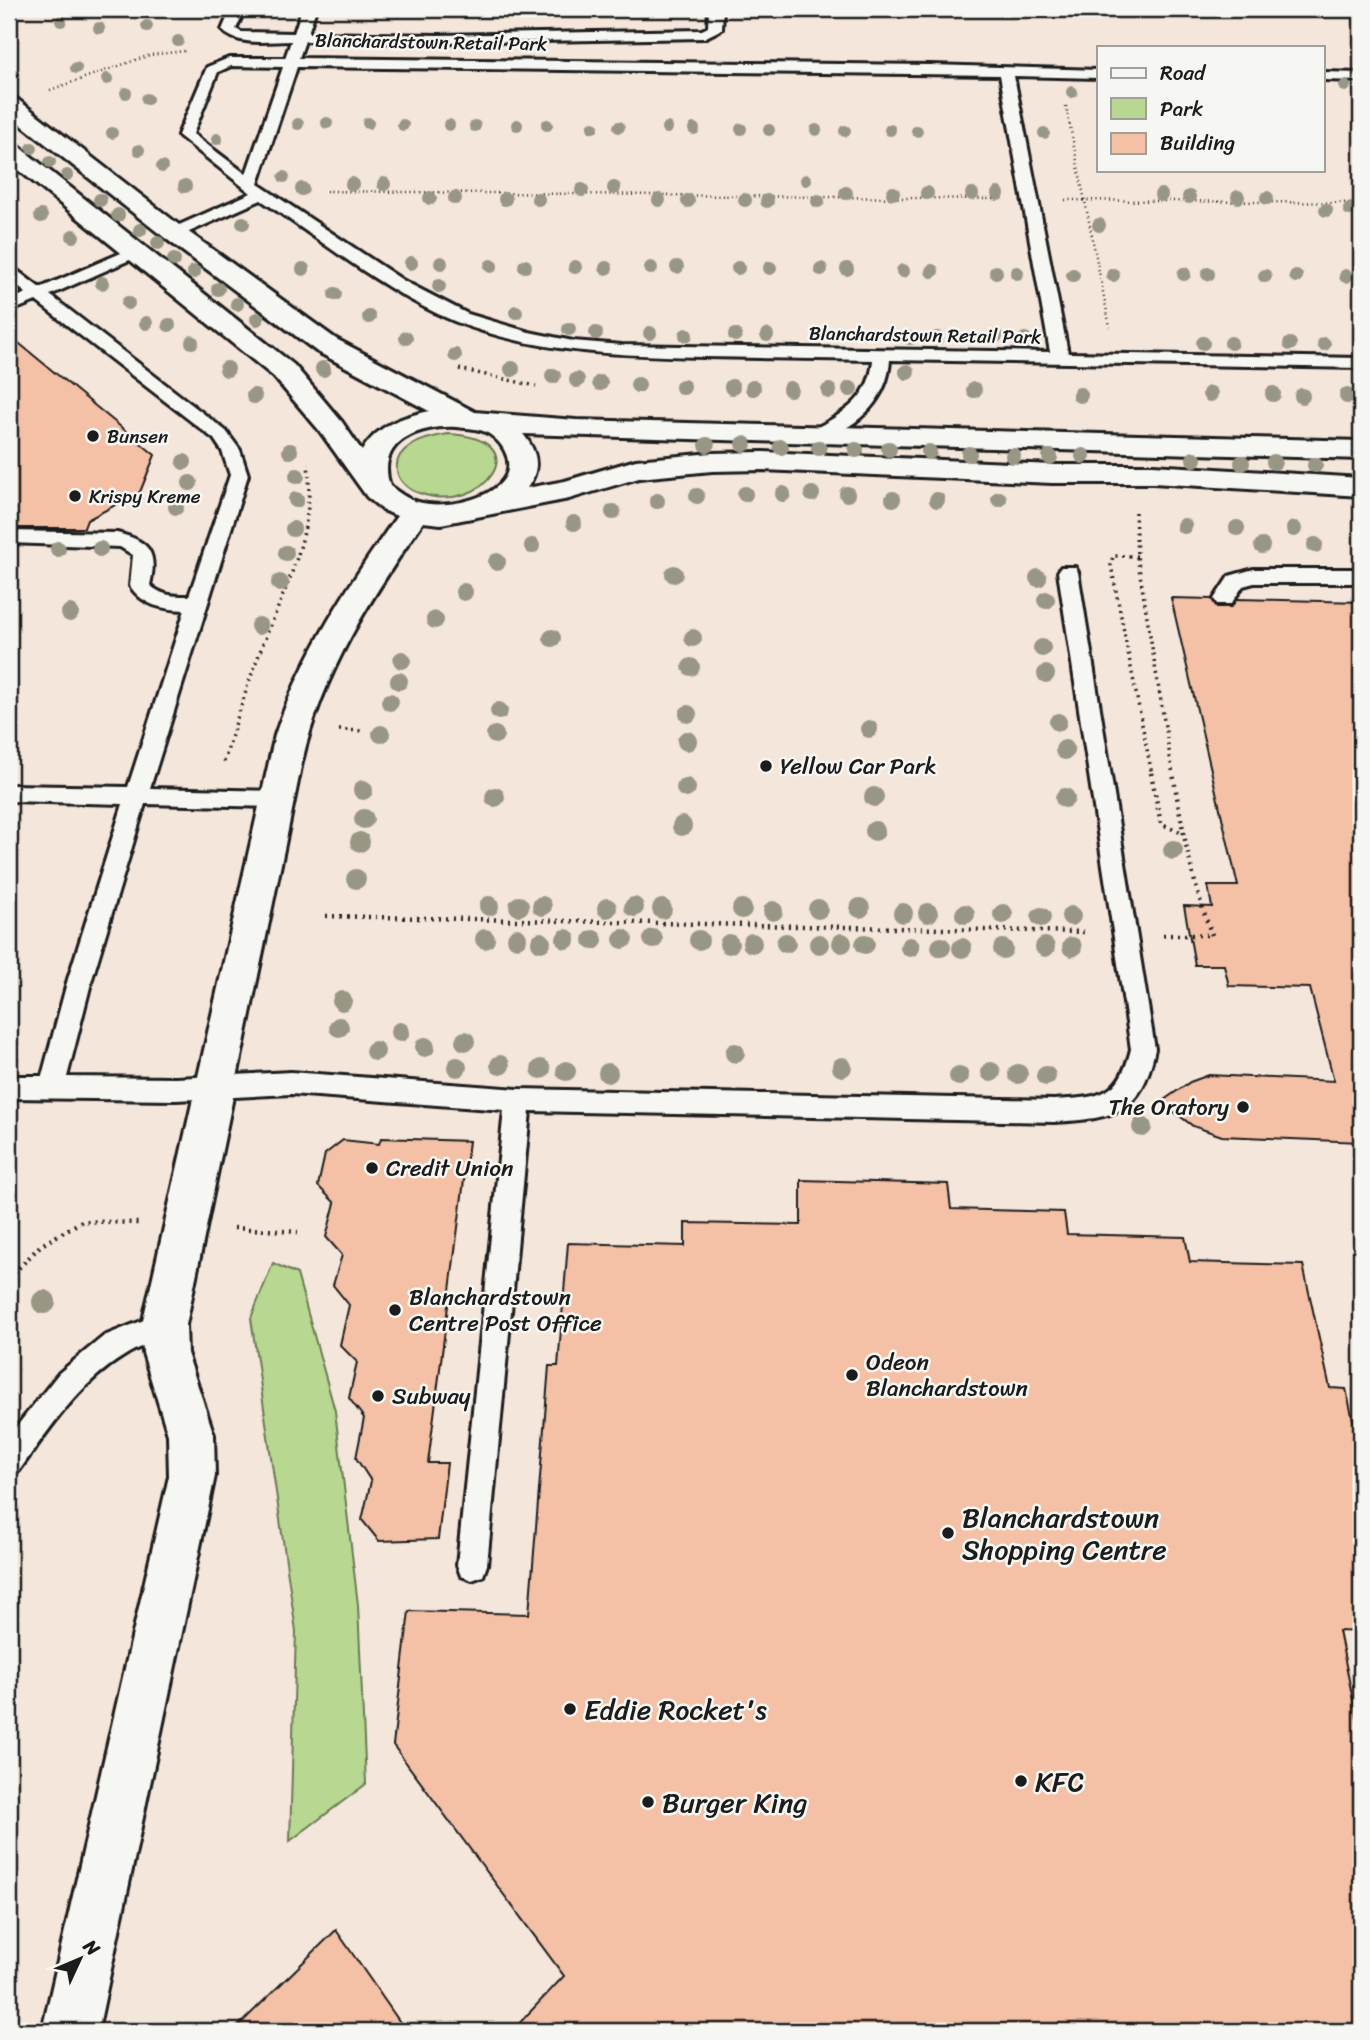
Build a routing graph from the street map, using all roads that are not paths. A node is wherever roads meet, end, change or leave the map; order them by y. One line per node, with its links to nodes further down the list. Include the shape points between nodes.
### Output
1 (238, 9): 4 (lane, via 229,30 234,35)
2 (309, 9): 4 (lane)
3 (716, 9): 4 (lane, via 715,29 709,33 463,39)
4 (300, 37): 5 (lane)
5 (291, 62): 6 (lane, Blanchardstown Retail Park); 12 (lane, Blanchardstown Retail Park); 12 (lane, via 217,66 185,130 189,141)
6 (1006, 71): 7 (lane, Blanchardstown Retail Park); 19 (lane)
7 (1097, 74)
8 (1324, 76): 9 (lane)
9 (1361, 77)
10 (9, 104): 13 (street)
11 (9, 150): 14 (street)
12 (256, 190): 13 (lane); 18 (lane, Blanchardstown Retail Park, via 419,297 462,318 526,337 622,350)
13 (174, 233): 21 (street, via 326,345 438,405)
14 (135, 252): 16 (lane); 25 (street, via 284,371)
15 (9, 272): 16 (lane)
16 (38, 295): 17 (lane); 32 (lane, via 195,414 231,450 239,475)
17 (9, 307)
18 (882, 355): 19 (lane, Blanchardstown Retail Park); 22 (lane, via 882,376 864,407)
19 (1060, 358): 20 (lane, Blanchardstown Retail Park)
20 (1361, 363)
21 (477, 420): 22 (street, via 586,429); 25 (street, via 443,417 398,431 372,458 370,475); 26 (street, via 507,431 524,458 522,474 510,490)
22 (824, 431): 23 (street)
23 (1361, 450)
24 (1361, 487): 26 (street, via 763,461 636,469 569,490)
25 (377, 491): 27 (street)
26 (468, 511): 27 (street)
27 (415, 512): 35 (street, via 360,591 318,669 294,727)
28 (9, 537): 32 (lane, via 117,539 143,552 140,586 148,597 160,602)
29 (1068, 572): 39 (lane, via 1143,1049 1139,1075 1120,1099 1100,1108 1040,1111)
30 (1361, 576): 31 (lane, via 1254,576 1236,581)
31 (1224, 599)
32 (197, 603): 34 (lane)
33 (9, 793): 34 (lane)
34 (136, 797): 35 (lane); 38 (lane)
35 (277, 799): 37 (street)
36 (9, 1087): 38 (lane)
37 (215, 1087): 38 (lane); 39 (lane, via 328,1084); 40 (street)
38 (51, 1088)
39 (518, 1100): 42 (lane)
40 (164, 1325): 41 (lane, via 115,1345 97,1358); 43 (street, via 166,1353 191,1435 192,1476)
41 (9, 1461)
42 (472, 1565)
43 (70, 2031)

